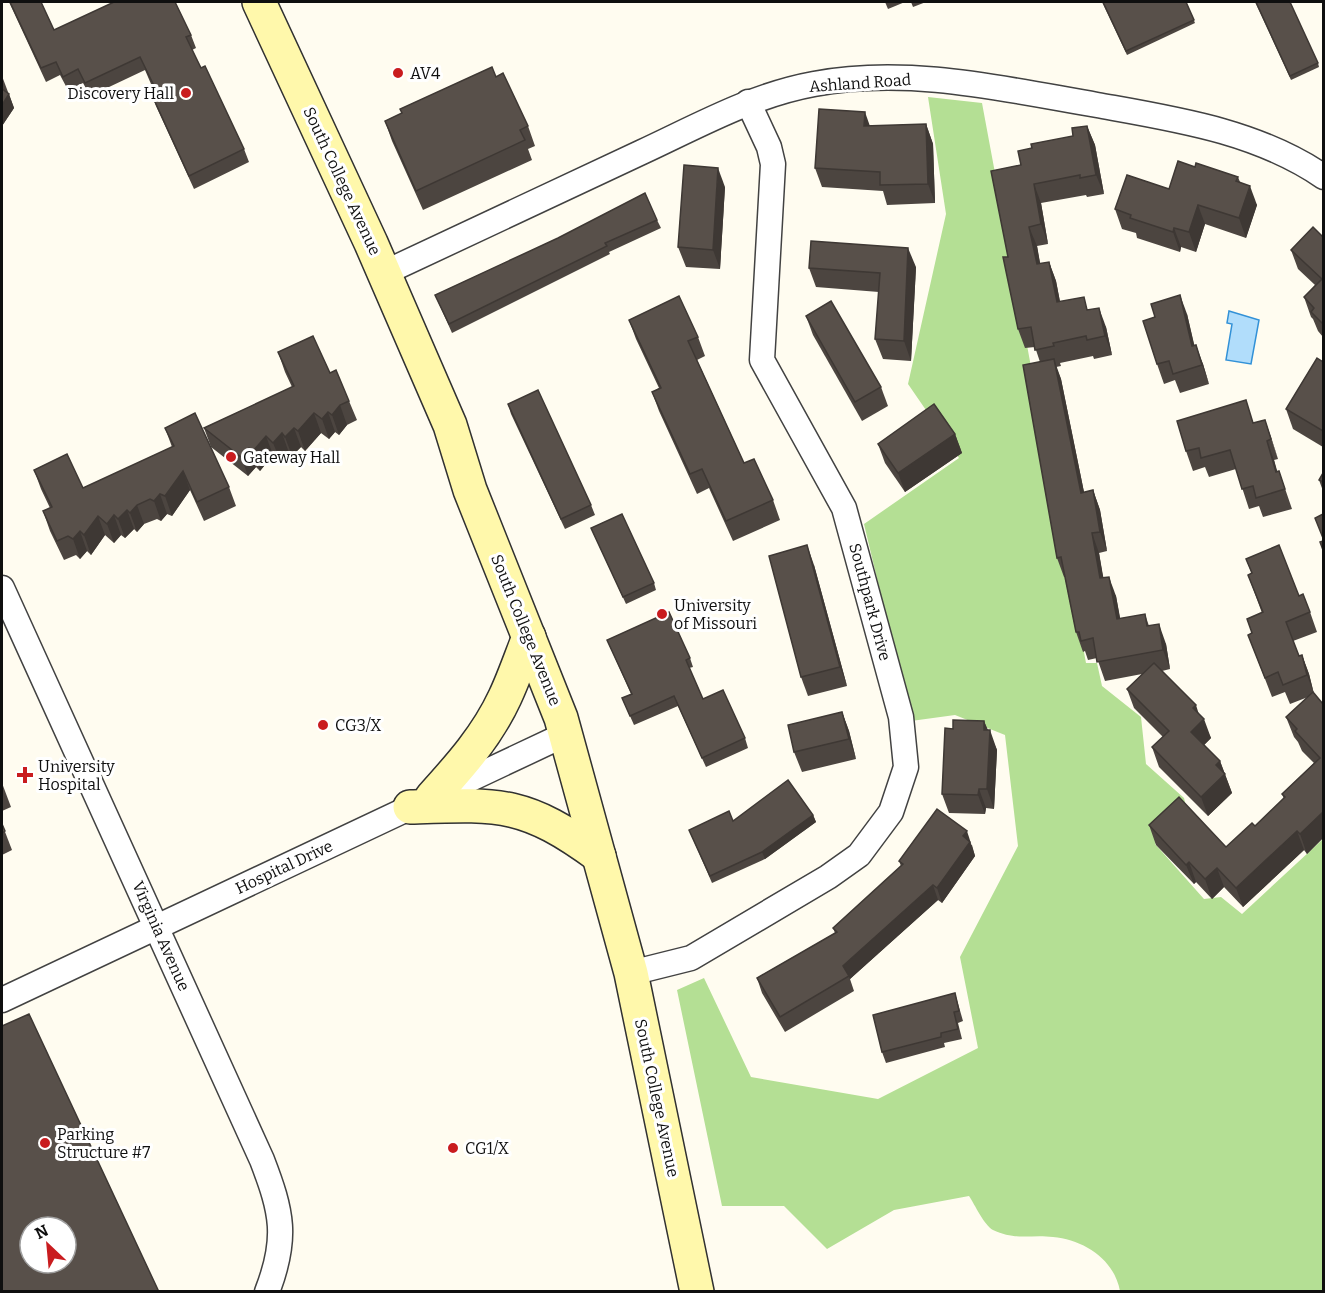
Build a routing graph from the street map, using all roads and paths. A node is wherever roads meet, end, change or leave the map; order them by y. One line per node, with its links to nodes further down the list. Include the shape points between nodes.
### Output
1 (259, 2): 4 (main road, South College Avenue)
2 (748, 102): 3 (street, Ashland Road, via 814,84 882,78 948,80 1200,123 1254,142 1306,165); 4 (street, Ashland Road); 11 (street, Southpark Drive, via 773,164 762,360 844,508 902,717 906,767 891,812 860,855 691,958)
3 (1323, 177)
4 (384, 273): 6 (main road, South College Avenue, via 450,425 470,490)
5 (2, 588): 10 (street, Virginia Avenue)
6 (529, 637): 7 (main road, South College Avenue); 8 (main road, via 506,697 469,757)
7 (566, 734): 8 (street, Hospital Drive); 9 (main road, South College Avenue)
8 (421, 802): 9 (main road, via 512,808 551,823); 10 (street, Hospital Drive)
9 (599, 856): 11 (main road, South College Avenue)
10 (157, 928): 12 (street, Hospital Drive); 13 (street, Virginia Avenue, via 275,1194 282,1232 276,1269)
11 (631, 973): 14 (main road, South College Avenue)
12 (2, 1000)
13 (267, 1292)
14 (697, 1292)

